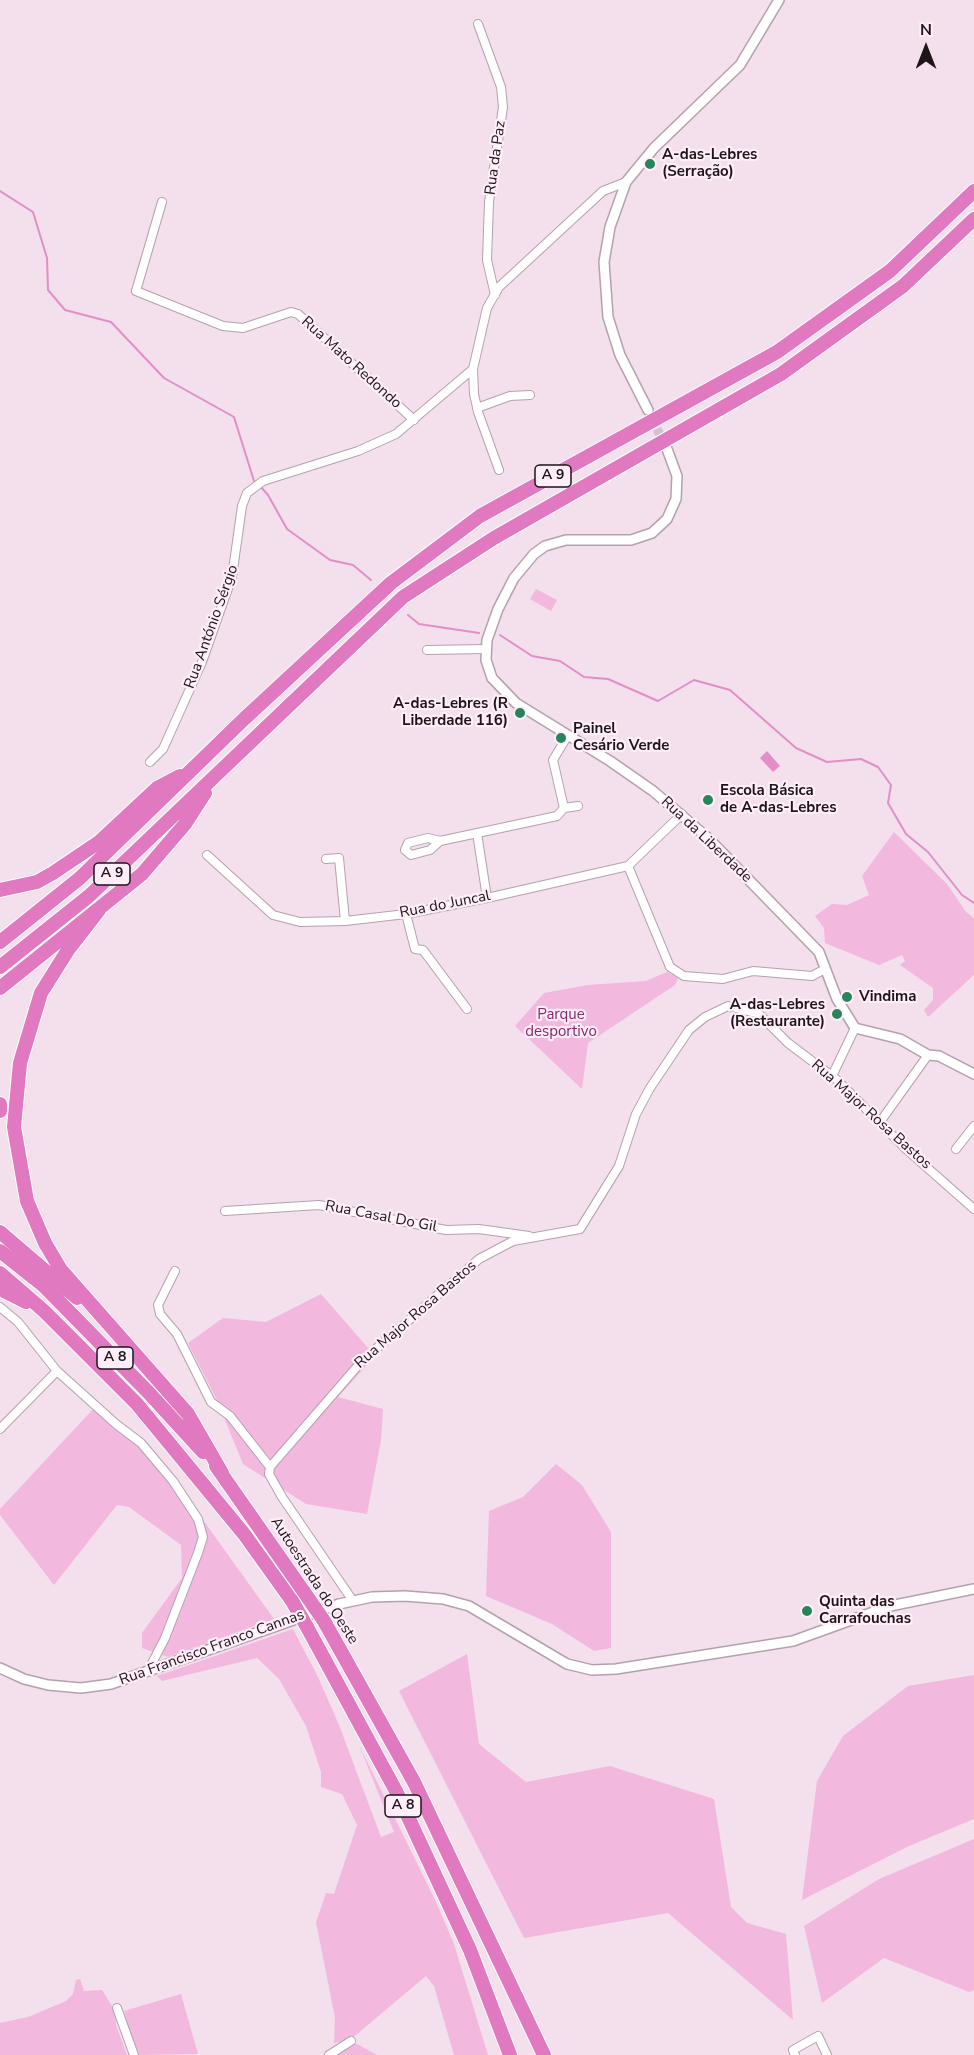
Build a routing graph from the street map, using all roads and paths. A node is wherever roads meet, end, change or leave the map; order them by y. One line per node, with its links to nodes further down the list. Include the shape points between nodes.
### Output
1 (779, 0): 3 (street, via 740,65 654,148)
2 (478, 24): 7 (street, Rua da Paz, via 501,87 503,106 489,201 487,260)
3 (626, 182): 7 (street, via 603,191); 11 (street, via 610,227 604,291 612,335)
4 (974, 191): 19 (highway, A 9, via 890,271 777,352 480,516 391,583)
5 (162, 202): 12 (street, Rua Mato Redondo, via 136,291 223,326 243,328 291,312 298,314)
6 (974, 219): 20 (highway, A 9, via 903,286 780,374 494,538 403,597)
7 (495, 295): 8 (street, via 487,308)
8 (473, 369): 10 (street); 12 (street, Rua António Sérgio)
9 (530, 395): 10 (street, via 510,396)
10 (477, 408): 14 (street)
11 (648, 410)
12 (414, 420): 18 (street, Rua António Sérgio, via 381,442 253,486 242,506 232,577 202,662 163,749)
13 (667, 450): 15 (street, via 677,476 676,499 667,519 652,533 631,540 566,540 545,546 514,578 498,609)
14 (499, 470)
15 (485, 649): 16 (street); 17 (street, Rua da Liberdade, via 492,678 516,703)
16 (427, 650)
17 (568, 735): 22 (street, via 553,760); 23 (street, Rua da Liberdade)
18 (150, 762)
19 (194, 768): 31 (highway, via 157,788 99,842 53,873 37,882); 36 (highway, A 9, via 80,878)
20 (217, 773): 33 (highway, via 178,832 142,874); 37 (highway, A 9, via 89,896)
21 (578, 806): 22 (street)
22 (564, 808): 24 (street, via 557,816)
23 (682, 814): 30 (street); 38 (street, Rua da Liberdade, via 819,952)
24 (477, 833): 25 (street); 32 (street)
25 (440, 841)
26 (207, 855): 35 (street, Rua do Juncal, via 273,915 300,922)
27 (349, 857): 28 (street)
28 (339, 858): 29 (street); 35 (street)
29 (326, 859)
30 (628, 866): 32 (street, Rua do Juncal); 38 (street, via 670,966 684,976 723,979 753,971 812,976)
31 (0, 890)
32 (488, 898): 34 (street, Rua do Juncal)
33 (99, 910): 39 (highway); 60 (highway, via 41,993 20,1063 14,1127 27,1201 45,1243 62,1270)
34 (406, 914): 35 (street, Rua do Juncal); 40 (street, via 415,949 423,950)
35 (345, 921)
36 (0, 942)
37 (0, 967)
38 (825, 969): 41 (street, Rua da Liberdade)
39 (0, 988)
40 (467, 1009)
41 (855, 1028): 42 (street, via 900,1039); 44 (street)
42 (928, 1055): 43 (street, via 947,1059); 47 (street)
43 (974, 1074)
44 (832, 1076): 47 (street, Rua Major Rosa Bastos); 53 (street, Rua Major Rosa Bastos, via 788,1043 759,1014 728,1006 705,1017 688,1030 650,1088 636,1114 619,1166 580,1229)
45 (0, 1104): 46 (highway)
46 (0, 1111)
47 (880, 1122): 50 (street, Rua Major Rosa Bastos)
48 (974, 1125): 49 (street)
49 (956, 1149)
50 (974, 1209)
51 (225, 1211): 53 (street, Rua Casal Do Gil, via 319,1205 446,1230 498,1230)
52 (0, 1232): 60 (highway)
53 (537, 1237): 63 (street, Rua Major Rosa Bastos, via 513,1241 479,1259 362,1361)
54 (0, 1251): 64 (highway, Autoestrada do Oeste / A 8, via 52,1294)
55 (175, 1271): 63 (street, via 158,1305 160,1314 177,1334 211,1402 230,1416)
56 (0, 1273): 59 (highway, Autoestrada do Oeste / A 8)
57 (0, 1289): 59 (highway)
58 (0, 1307): 61 (street, via 18,1322)
59 (44, 1311): 74 (highway, Autoestrada do Oeste / A 8, bridge, via 174,1447 291,1601 396,1791 470,1950)
60 (110, 1327): 64 (highway, via 188,1414)
61 (57, 1371): 62 (street); 68 (street, via 141,1443 173,1481 198,1520 203,1537 198,1553)
62 (0, 1429)
63 (270, 1467): 66 (street, via 269,1474 282,1497)
64 (222, 1473): 75 (highway, Autoestrada do Oeste / A 8, bridge, via 324,1621 414,1782)
65 (974, 1589): 66 (street, Rua Francisco Franco Cannas, via 890,1606 794,1641 592,1670 567,1664 470,1606 405,1596)
66 (353, 1601): 68 (street, Rua Francisco Franco Cannas, via 285,1621)
67 (0, 1668): 68 (street, Rua Francisco Franco Cannas, via 24,1679 81,1688 111,1684)
68 (148, 1671)
69 (117, 2008): 72 (street)
70 (351, 2041): 73 (street)
71 (794, 2052): 76 (street, via 818,2037)
72 (134, 2055)
73 (329, 2055)
74 (510, 2055)
75 (544, 2055)
76 (828, 2055)

